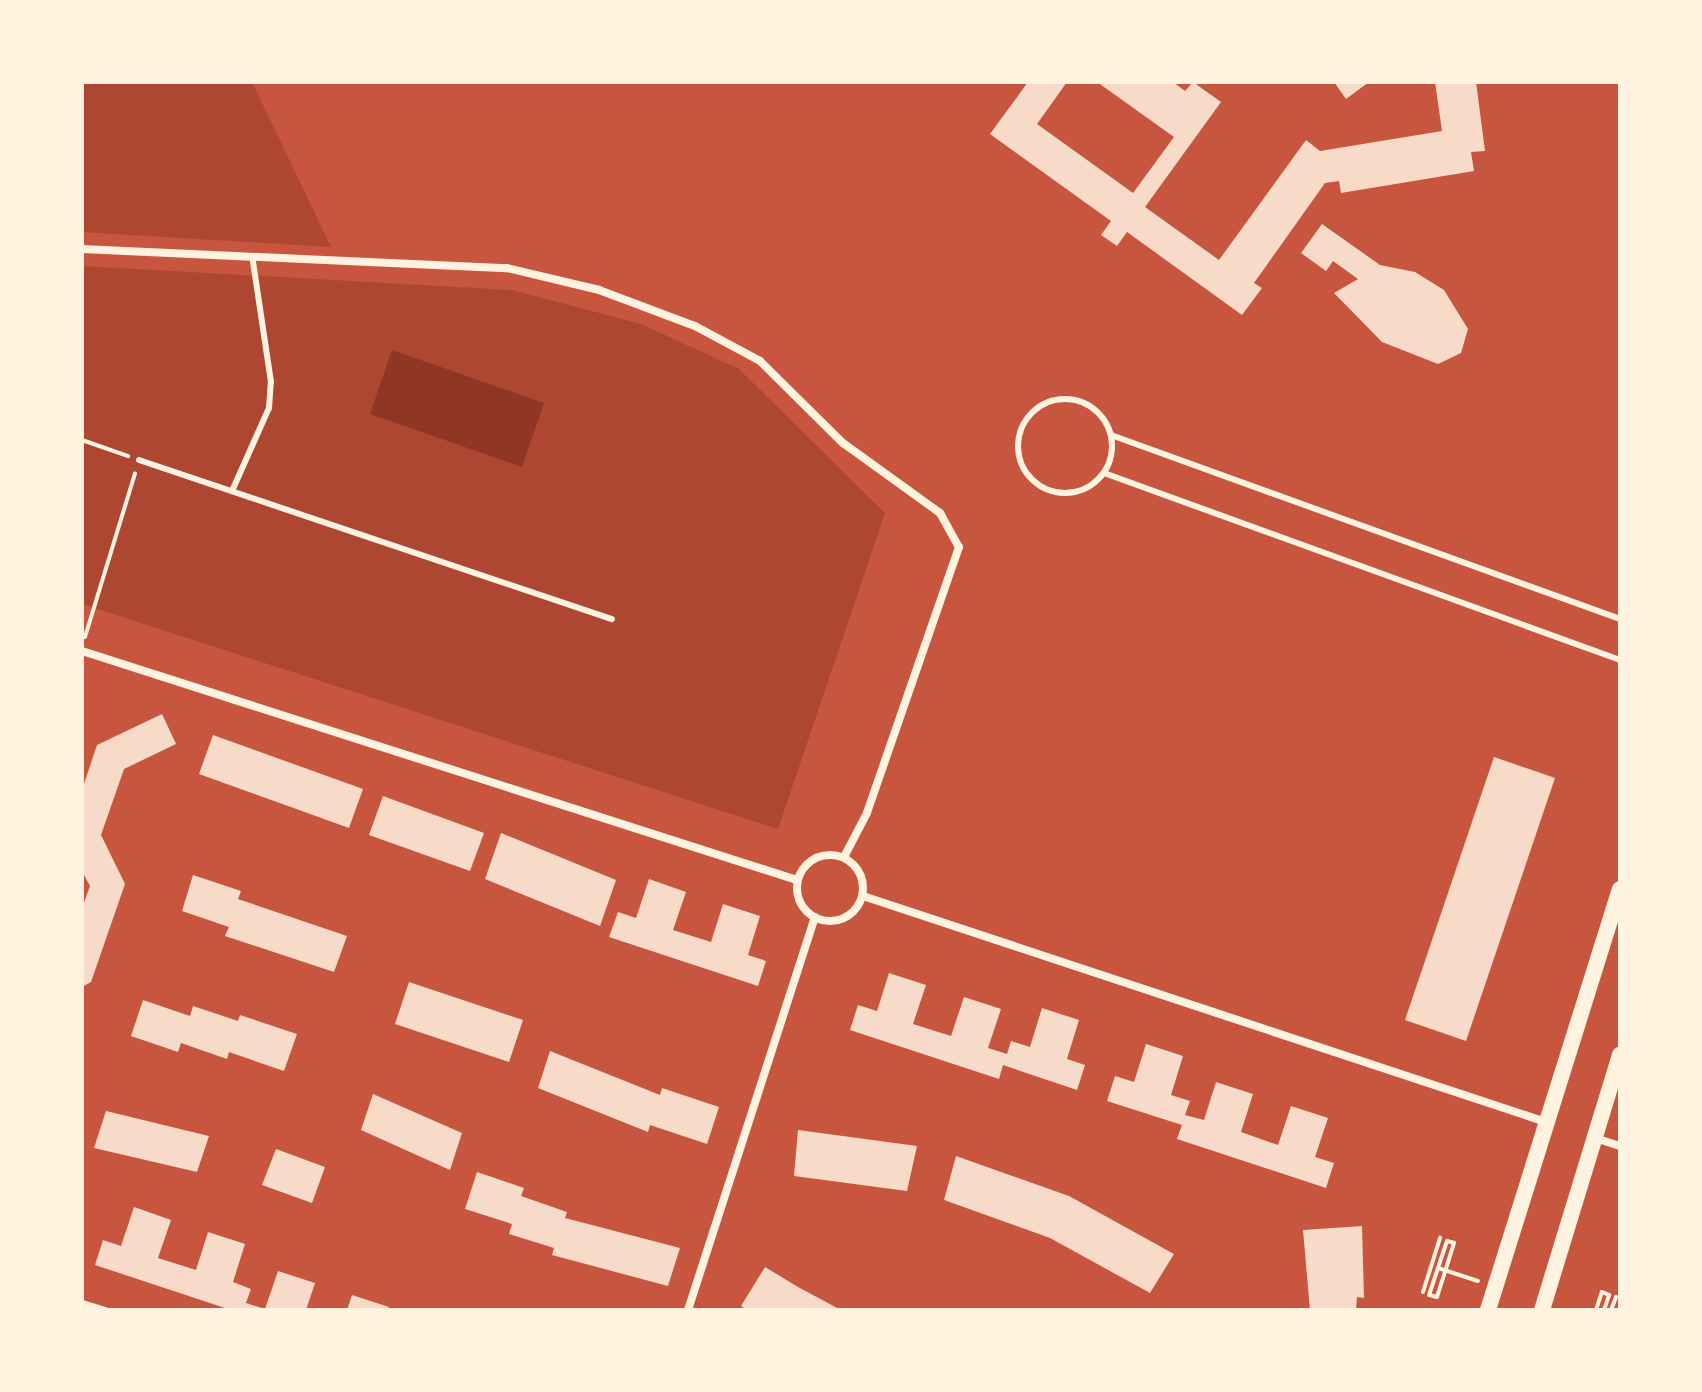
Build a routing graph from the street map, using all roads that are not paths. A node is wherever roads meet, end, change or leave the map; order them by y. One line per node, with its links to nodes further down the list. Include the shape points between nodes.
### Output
1 (82, 249): 2 (street)
2 (253, 261): 6 (lane, via 270,395); 11 (street, via 408,258 507,268 640,305 760,361 843,443 940,513 959,547 957,564)
3 (1111, 435): 5 (lane); 5 (lane, via 1097,411 1060,399 1026,418 1018,443 1024,469 1043,487 1070,493); 8 (lane)
4 (139, 460): 6 (lane)
5 (1104, 473): 10 (lane)
6 (232, 491): 7 (lane)
7 (612, 619)
8 (1620, 619)
9 (82, 649): 12 (street)
10 (1620, 660)
11 (844, 857): 12 (street, via 815,858); 14 (street, via 862,878)
12 (797, 880): 15 (street, via 799,902)
13 (1620, 889): 17 (main road)
14 (863, 896): 15 (street, via 844,918); 17 (street)
15 (815, 917): 22 (street)
16 (1620, 1055): 18 (main road)
17 (1551, 1124): 23 (main road)
18 (1595, 1138): 19 (street); 24 (main road)
19 (1620, 1146)
20 (82, 1303): 21 (street)
21 (105, 1310)
22 (688, 1310)
23 (1488, 1310)
24 (1542, 1310)

